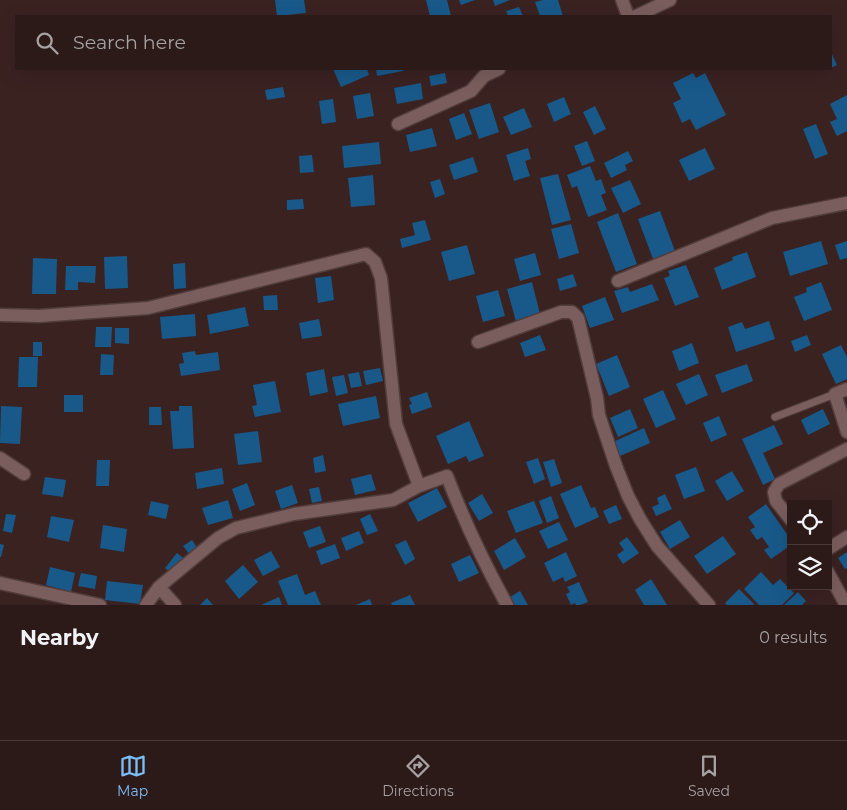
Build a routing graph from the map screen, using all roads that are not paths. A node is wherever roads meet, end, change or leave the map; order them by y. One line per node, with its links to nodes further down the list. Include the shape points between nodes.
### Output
1 (622, 0): 3 (street)
2 (670, 0): 4 (street)
3 (628, 15)
4 (638, 15)
5 (497, 70): 6 (street, via 484,76 471,91)
6 (398, 124)
7 (847, 203): 8 (street, via 772,218)
8 (618, 281)
9 (0, 315): 17 (street, via 39,316 148,308 366,254 375,262 381,278 396,424)
10 (478, 342): 28 (street, via 561,312 572,312 578,318 599,415 628,496 657,546)
11 (841, 392): 12 (lane); 13 (street)
12 (775, 417)
13 (847, 432)
14 (847, 449): 18 (street, via 779,484 774,492 776,502)
15 (0, 458): 16 (street)
16 (24, 474)
17 (418, 486): 23 (street, via 393,500 294,514 236,528 218,538); 27 (street, via 447,476 466,526)
18 (787, 515)
19 (847, 537): 20 (street)
20 (832, 546)
21 (832, 579): 29 (street)
22 (0, 583): 24 (street)
23 (159, 587): 25 (street); 26 (street)
24 (100, 605)
25 (146, 605)
26 (175, 605)
27 (507, 605)
28 (709, 605)
29 (846, 605)

